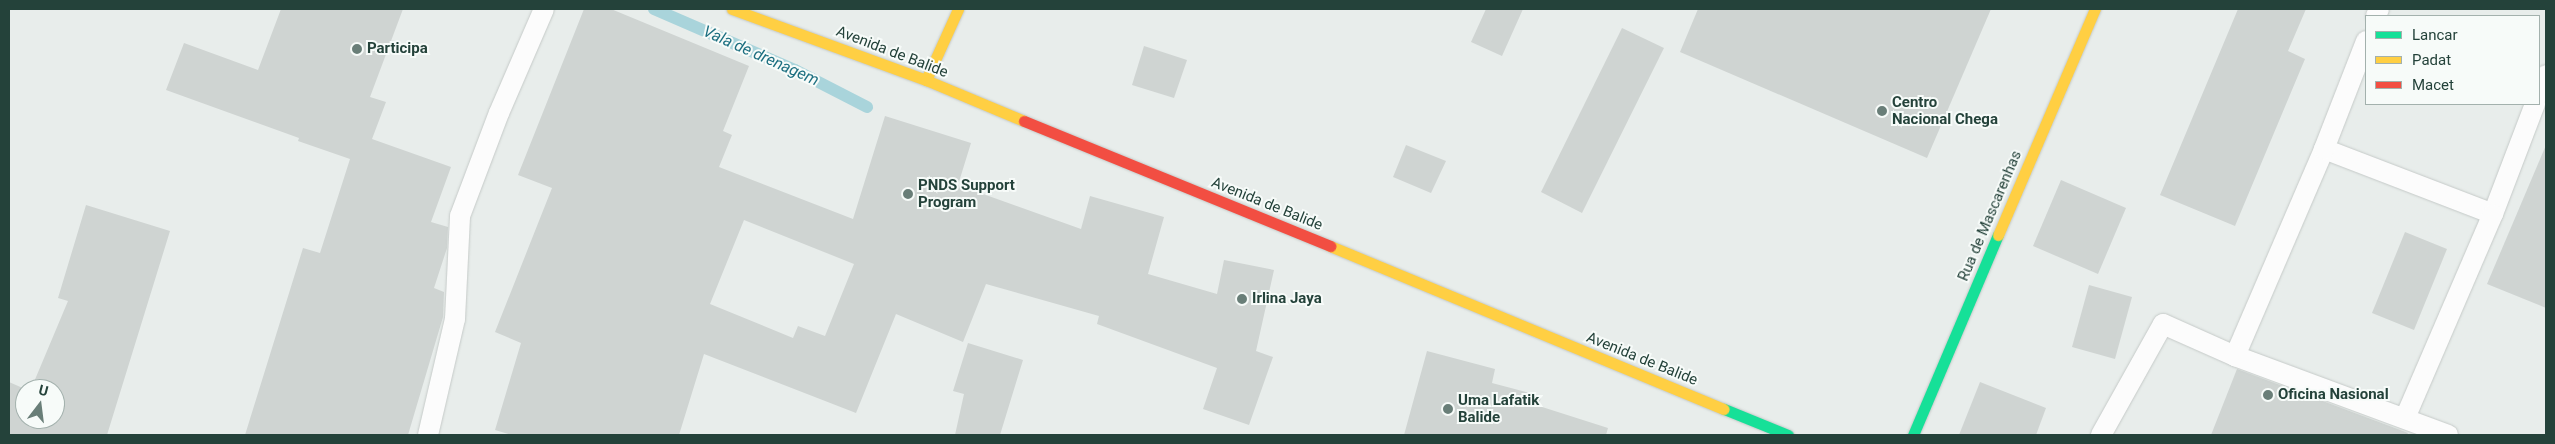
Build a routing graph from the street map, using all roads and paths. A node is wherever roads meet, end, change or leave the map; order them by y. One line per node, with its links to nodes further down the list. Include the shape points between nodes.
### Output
1 (544, 9): 14 (lane, via 498,113 460,216 455,319)
2 (732, 9): 7 (main road, Avenida de Balide)
3 (958, 9): 7 (main road)
4 (2095, 9): 16 (main road, Rua de Mascarenhas)
5 (2365, 44): 10 (lane)
6 (2546, 75): 8 (lane)
7 (926, 80): 15 (main road, Avenida de Balide)
8 (2540, 91)
9 (2535, 105): 11 (lane)
10 (2324, 149): 11 (lane); 12 (lane)
11 (2492, 214): 13 (lane)
12 (2235, 356): 13 (lane); 17 (lane, via 2163,324)
13 (2405, 418): 18 (lane)
14 (428, 435)
15 (1788, 435)
16 (1913, 435)
17 (2101, 435)
18 (2448, 435)

